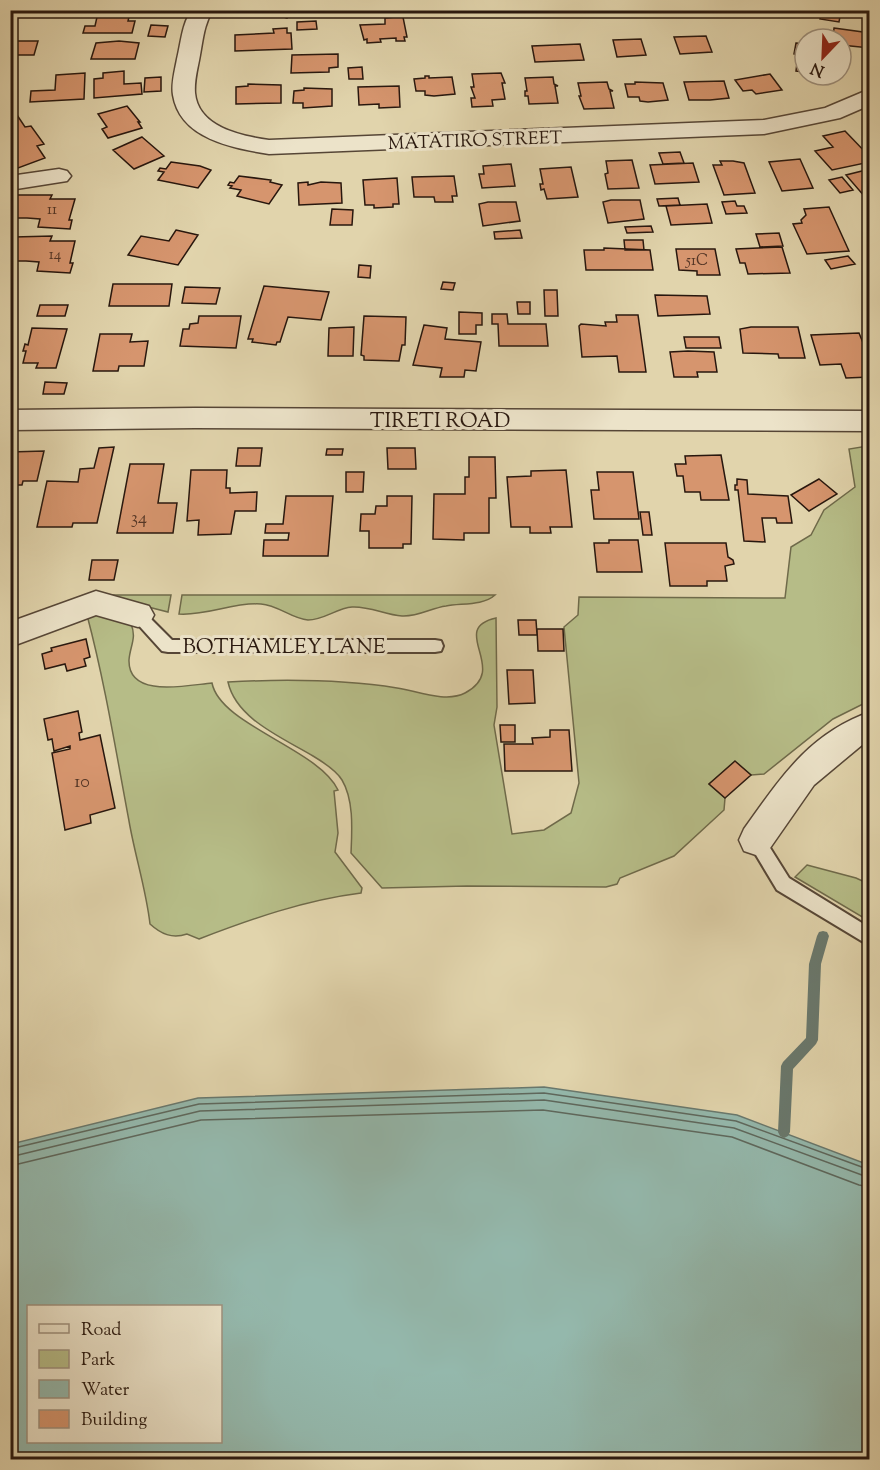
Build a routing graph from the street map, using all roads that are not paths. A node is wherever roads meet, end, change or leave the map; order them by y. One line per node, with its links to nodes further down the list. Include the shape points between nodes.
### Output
1 (203, 10): 2 (street, MATATIRO STREET, via 196,19 184,94 191,112 202,125 233,141 261,147 764,127 832,113)
2 (870, 96)
3 (59, 176): 4 (street)
4 (10, 183)
5 (10, 420): 6 (street, TIRETI ROAD)
6 (870, 421)
7 (138, 615): 8 (street, BOTHAMLEY LANE, via 96,603); 9 (lane, BOTHAMLEY LANE, via 168,646)
8 (10, 635)
9 (435, 646)
10 (870, 726): 11 (street, via 850,735 802,775)
11 (756, 840): 12 (lane, via 783,884)
12 (870, 938)

